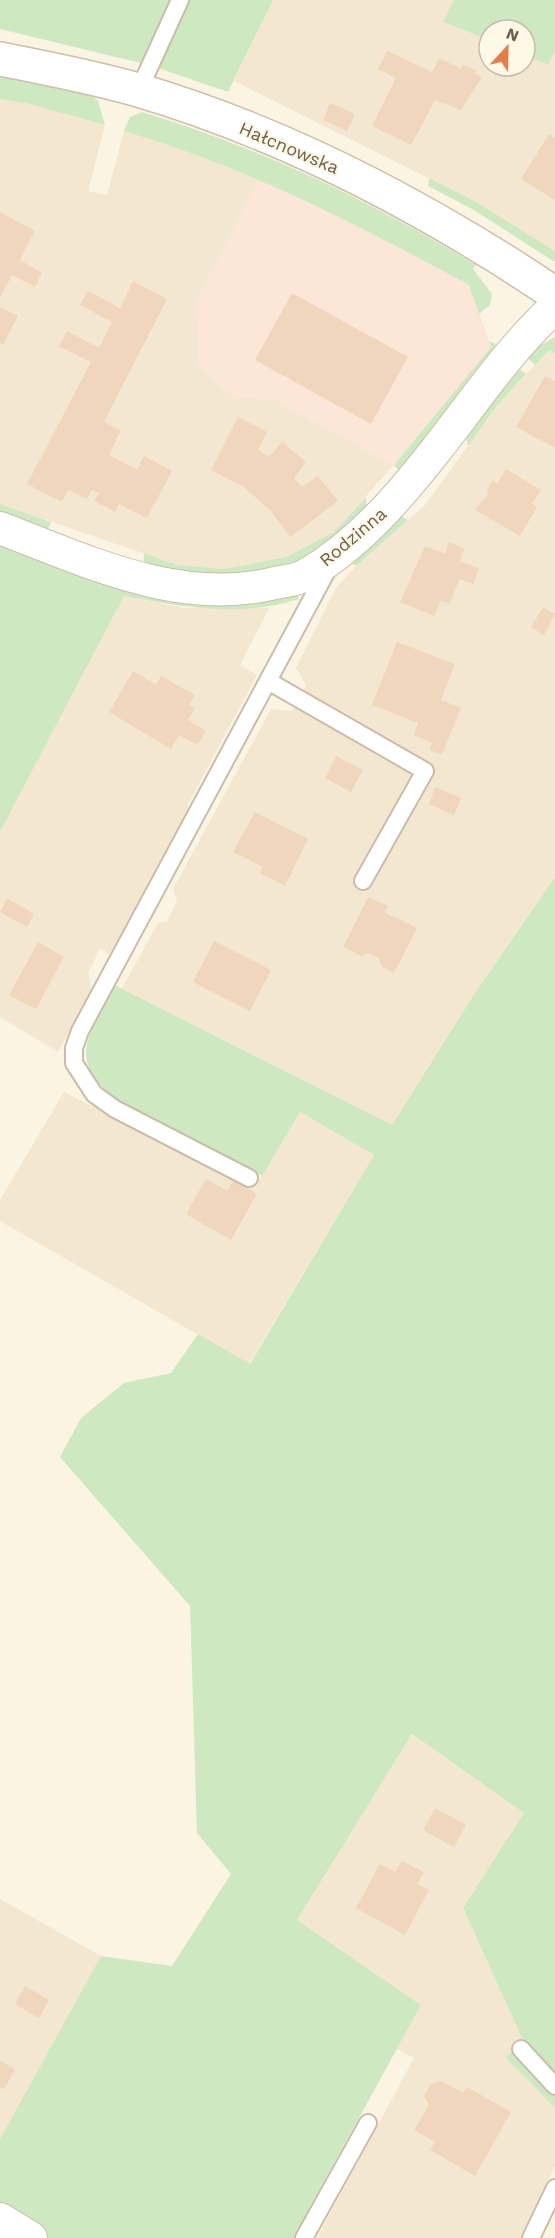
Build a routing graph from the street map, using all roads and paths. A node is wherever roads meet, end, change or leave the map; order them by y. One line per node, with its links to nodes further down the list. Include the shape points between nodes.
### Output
1 (180, 0): 3 (lane)
2 (0, 59): 3 (street, Hałcnowska)
3 (139, 90): 4 (street, Hałcnowska, via 239,126 356,177 475,242)
4 (555, 294)
5 (555, 307): 7 (street, Rodzinna, via 510,355 409,485)
6 (0, 528): 7 (street, Rodzinna, via 150,582 202,591 258,588 304,576)
7 (335, 555): 8 (lane)
8 (268, 681): 9 (lane, via 425,771); 10 (lane, via 74,1048 74,1063 94,1094 115,1109)
9 (363, 881)
10 (249, 1178)
11 (521, 2049): 12 (lane)
12 (555, 2086)
13 (368, 2123): 17 (lane)
14 (555, 2188): 18 (lane)
15 (0, 2219): 16 (street)
16 (31, 2238)
17 (304, 2238)
18 (531, 2238)

